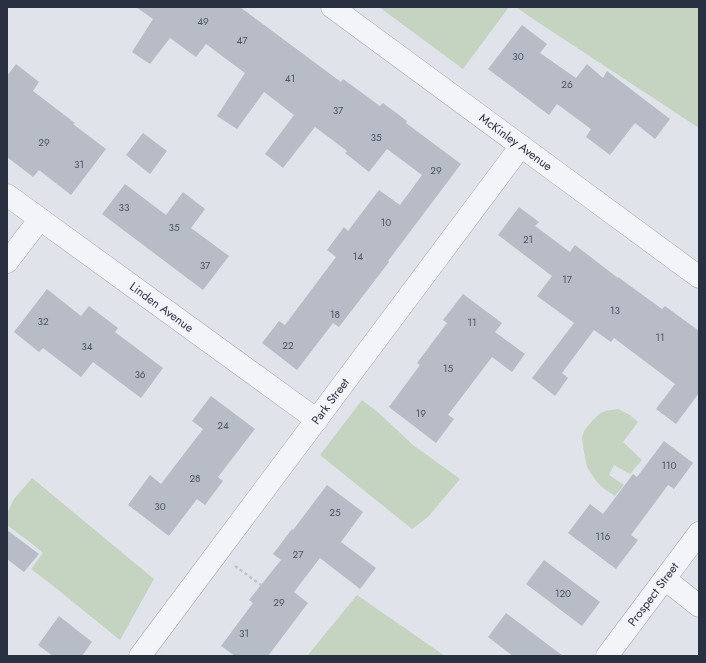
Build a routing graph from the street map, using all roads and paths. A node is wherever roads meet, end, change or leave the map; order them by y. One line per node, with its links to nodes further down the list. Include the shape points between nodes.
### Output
1 (334, 8): 2 (street, McKinley Avenue)
2 (521, 146): 6 (street, McKinley Avenue); 7 (street, Park Street)
3 (7, 195): 4 (street, Linden Avenue)
4 (40, 219): 5 (street); 7 (street, Linden Avenue)
5 (7, 262)
6 (699, 277)
7 (317, 420): 13 (street, Park Street)
8 (699, 532): 10 (street, Prospect Street)
9 (235, 566): 11 (path)
10 (664, 579): 12 (street); 14 (street, Prospect Street)
11 (261, 585)
12 (699, 606)
13 (140, 656)
14 (607, 656)

